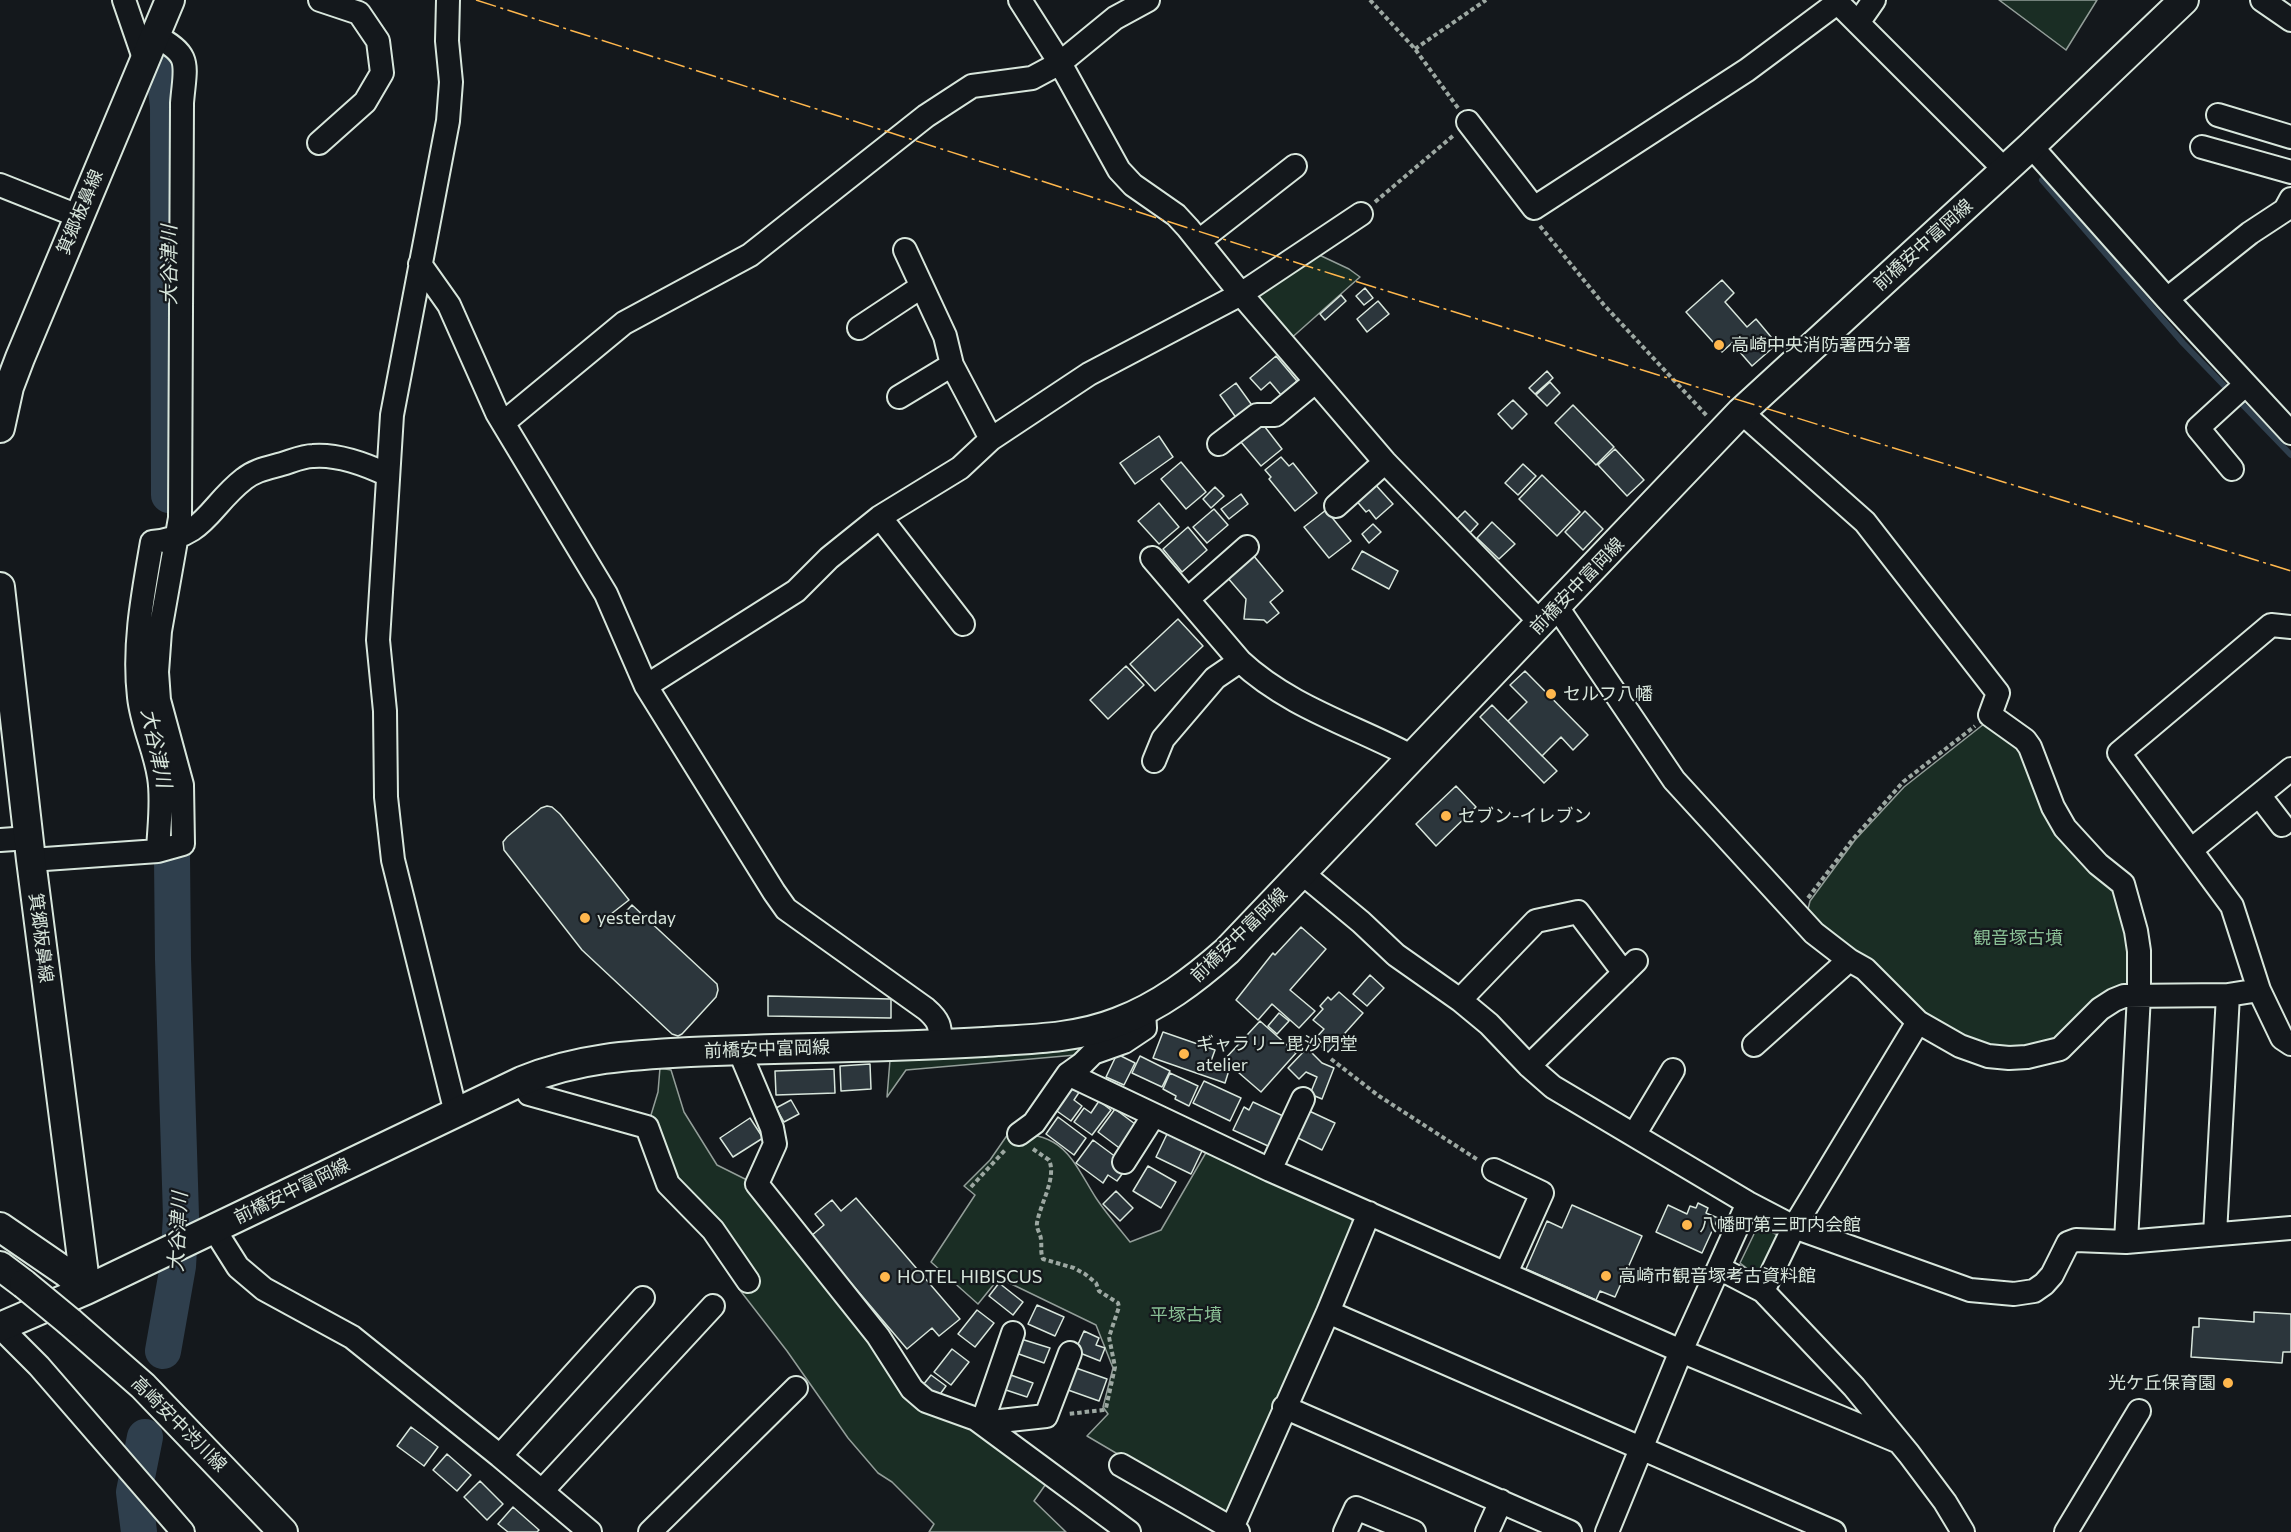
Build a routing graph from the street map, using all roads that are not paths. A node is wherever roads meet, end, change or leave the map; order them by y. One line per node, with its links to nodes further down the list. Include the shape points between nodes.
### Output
1 (124, 0): 13 (street)
2 (170, 0): 13 (main road, 箕郷板鼻線)
3 (320, 0): 18 (street, via 359,14 378,41 382,73 365,102)
4 (448, 0): 30 (street, via 448,121)
5 (1020, 0): 14 (street)
6 (1149, 0): 14 (street, via 1115,18)
7 (1874, 0): 12 (street)
8 (2184, 0): 19 (main road, 前橋安中富岡線)
9 (2262, 0): 11 (street)
10 (1836, 1): 12 (street); 16 (street, via 1747,70 1534,208)
11 (2291, 20)
12 (1858, 23): 22 (street)
13 (150, 49): 27 (main road, 箕郷板鼻線); 50 (street, via 173,45 182,54 184,70 180,518)
14 (1060, 63): 28 (street, via 1119,170 1133,185 1176,215); 41 (street, via 1032,78 972,86 926,116 750,255 624,323)
15 (2218, 115): 17 (street)
16 (1468, 122)
17 (2291, 137)
18 (319, 143)
19 (2031, 146): 22 (main road, 前橋安中富岡線); 33 (street)
20 (2202, 147): 23 (street)
21 (1295, 166): 28 (street)
22 (2005, 170): 39 (main road, 前橋安中富岡線)
23 (2291, 172)
24 (0, 185): 27 (street)
25 (2291, 199): 33 (street, via 2285,210)
26 (1361, 214): 32 (street)
27 (78, 216): 40 (main road, 箕郷板鼻線, via 9,387)
28 (1199, 241): 32 (street)
29 (905, 250): 31 (street)
30 (420, 264): 41 (street, via 449,305); 47 (street, via 392,416)
31 (921, 287): 34 (street); 35 (street, via 945,336)
32 (1241, 294): 36 (street); 43 (street, via 1089,374)
33 (2167, 299): 37 (street)
34 (859, 328)
35 (952, 365): 38 (street); 43 (street)
36 (1315, 382): 44 (street, via 1275,415 1257,415); 45 (street)
37 (2245, 385): 42 (street); 46 (street, via 2198,428)
38 (899, 398)
39 (1741, 412): 55 (main road, 前橋安中富岡線); 71 (street, via 1865,522 1998,693 1990,715 2025,740 2065,828 2123,884 2139,951)
40 (1, 420)
41 (503, 423): 59 (street, via 606,594)
42 (2291, 433)
43 (991, 439): 49 (street, via 960,468)
44 (1219, 444)
45 (1385, 462): 48 (street); 55 (street)
46 (2232, 469)
47 (388, 475): 50 (street, via 361,462 313,455 256,471 242,480 206,520); 85 (street, via 378,640 385,711 386,797 393,860)
48 (1336, 506)
49 (880, 517): 56 (street); 59 (street, via 796,591)
50 (166, 540): 66 (street, via 157,672 159,699 182,785 183,844 166,849)
51 (1248, 547): 54 (street)
52 (1152, 558): 54 (street)
53 (0, 587): 66 (main road, 箕郷板鼻線)
54 (1188, 599): 58 (street)
55 (1549, 615): 60 (main road, 前橋安中富岡線); 69 (street, via 1674,780 1814,933)
56 (963, 624)
57 (2291, 627): 67 (street, via 2271,625 2119,753)
58 (1240, 661): 60 (street, via 1272,687); 61 (street, via 1215,678 1163,739)
59 (646, 686): 76 (street, via 786,909 937,1018)
60 (1413, 757): 68 (main road, 前橋安中富岡線)
61 (1154, 761)
62 (2291, 769): 63 (street)
63 (2259, 795): 64 (street); 67 (street)
64 (2282, 825)
65 (0, 840): 66 (street)
66 (30, 849): 104 (main road, 箕郷板鼻線)
67 (2191, 850): 70 (street, via 2232,906)
68 (1302, 873): 73 (street, via 1396,955); 74 (main road, 前橋安中富岡線, via 1219,958)
69 (1849, 960): 75 (street, via 1865,969); 78 (street)
70 (2259, 990): 72 (street); 77 (street, via 2282,1038)
71 (2139, 995): 72 (street); 75 (street, via 2124,996 2100,1009 2060,1049 2027,1057 1988,1056 1960,1046); 99 (street)
72 (2228, 995): 98 (street)
73 (1460, 1000): 80 (street); 80 (street, via 1536,921 1578,912 1630,967)
74 (1144, 1011): 76 (main road, 前橋安中富岡線, via 1085,1033); 82 (street, via 1145,1028 1124,1042 1093,1053)
75 (1918, 1022): 95 (street)
76 (941, 1044): 79 (main road, 前橋安中富岡線)
77 (2291, 1044)
78 (1754, 1045)
79 (739, 1050): 83 (main road, 前橋安中富岡線, via 577,1062); 116 (street, via 775,1144 757,1184 878,1336 912,1389 926,1401)
80 (1529, 1066): 88 (street, via 1553,1087)
81 (1674, 1070): 88 (street)
82 (1068, 1074): 86 (street); 87 (street, via 1034,1123)
83 (522, 1081): 85 (main road, 前橋安中富岡線); 103 (street, via 529,1094 647,1127 668,1184 713,1230)
84 (1303, 1098): 90 (street)
85 (456, 1113): 97 (main road, 前橋安中富岡線)
86 (1154, 1115): 89 (street); 90 (street)
87 (1020, 1134)
88 (1634, 1135): 92 (street)
89 (1124, 1162)
90 (1270, 1170): 93 (street)
91 (1494, 1170): 102 (street, via 1542,1193)
92 (1748, 1203): 95 (street); 101 (street)
93 (1369, 1213): 102 (street); 108 (street)
94 (0, 1227): 104 (main road)
95 (1794, 1227): 99 (street, via 1970,1290 1990,1293 2034,1291 2052,1275 2068,1243); 105 (street)
96 (2291, 1228): 98 (street)
97 (214, 1229): 104 (main road, 前橋安中富岡線); 119 (street, via 237,1267 264,1289 352,1337)
98 (2215, 1234): 99 (street)
99 (2126, 1242)
100 (0, 1266): 125 (main road, 高崎安中渋川線, bridge, via 143,1386)
101 (1719, 1269): 105 (street); 111 (street)
102 (1506, 1273): 111 (street)
103 (748, 1281)
104 (86, 1290): 109 (main road, 前橋安中富岡線)
105 (1763, 1291): 117 (street, via 1854,1387)
106 (643, 1298): 119 (street)
107 (713, 1306): 121 (street)
108 (1328, 1312): 114 (street); 118 (street)
109 (0, 1327): 124 (street, via 39,1366)
110 (1012, 1333): 116 (street)
111 (1681, 1351): 117 (street); 118 (street)
112 (1070, 1353): 116 (street, via 1046,1416)
113 (796, 1388): 127 (street)
114 (1284, 1407): 122 (street); 123 (street)
115 (2139, 1411): 136 (street)
116 (982, 1424): 128 (street)
117 (1898, 1441): 135 (street)
118 (1642, 1448): 133 (street); 134 (street)
119 (500, 1456): 121 (street)
120 (1120, 1465): 123 (street)
121 (542, 1491): 126 (street)
122 (1501, 1501): 131 (street); 132 (street)
123 (1235, 1530)
124 (183, 1532)
125 (283, 1532)
126 (590, 1532)
127 (650, 1532)
128 (1129, 1532)
129 (1346, 1532): 130 (street, via 1356,1508)
130 (1414, 1532)
131 (1487, 1532)
132 (1570, 1532)
133 (1607, 1532)
134 (1833, 1532)
135 (1964, 1532)
136 (2066, 1532)

